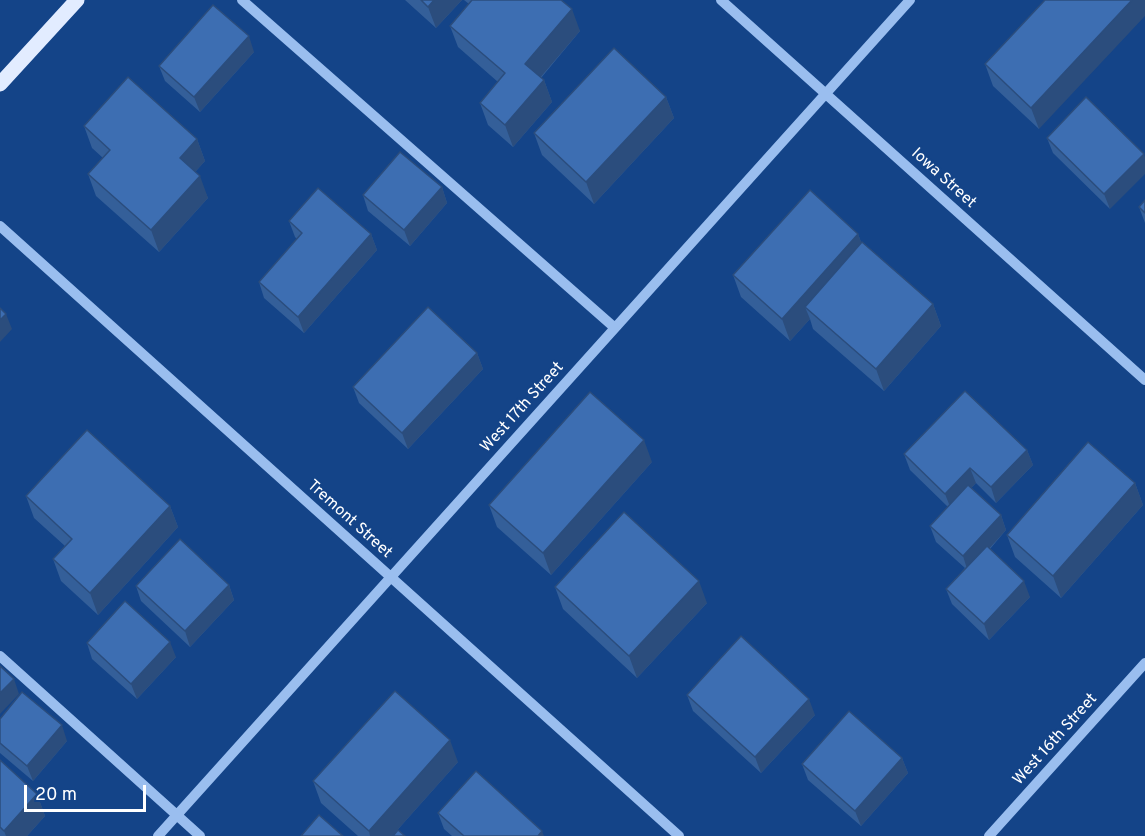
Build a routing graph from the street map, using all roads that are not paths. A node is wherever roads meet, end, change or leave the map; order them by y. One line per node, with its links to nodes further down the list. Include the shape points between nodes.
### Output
1 (77, 0): 5 (main road)
2 (242, 0): 8 (street)
3 (722, 0): 6 (street, Iowa Street)
4 (910, 0): 6 (street, West 17th Street)
5 (0, 84)
6 (826, 94): 8 (street, West 17th Street); 9 (street, Iowa Street)
7 (0, 226): 10 (street, Tremont Street)
8 (615, 328): 10 (street, West 17th Street)
9 (1145, 380)
10 (391, 577): 13 (street, West 17th Street); 16 (street, Tremont Street)
11 (0, 656): 13 (street)
12 (1145, 663): 17 (street, West 16th Street)
13 (177, 815): 14 (street, West 17th Street); 15 (street)
14 (158, 836)
15 (200, 836)
16 (679, 836)
17 (989, 836)

